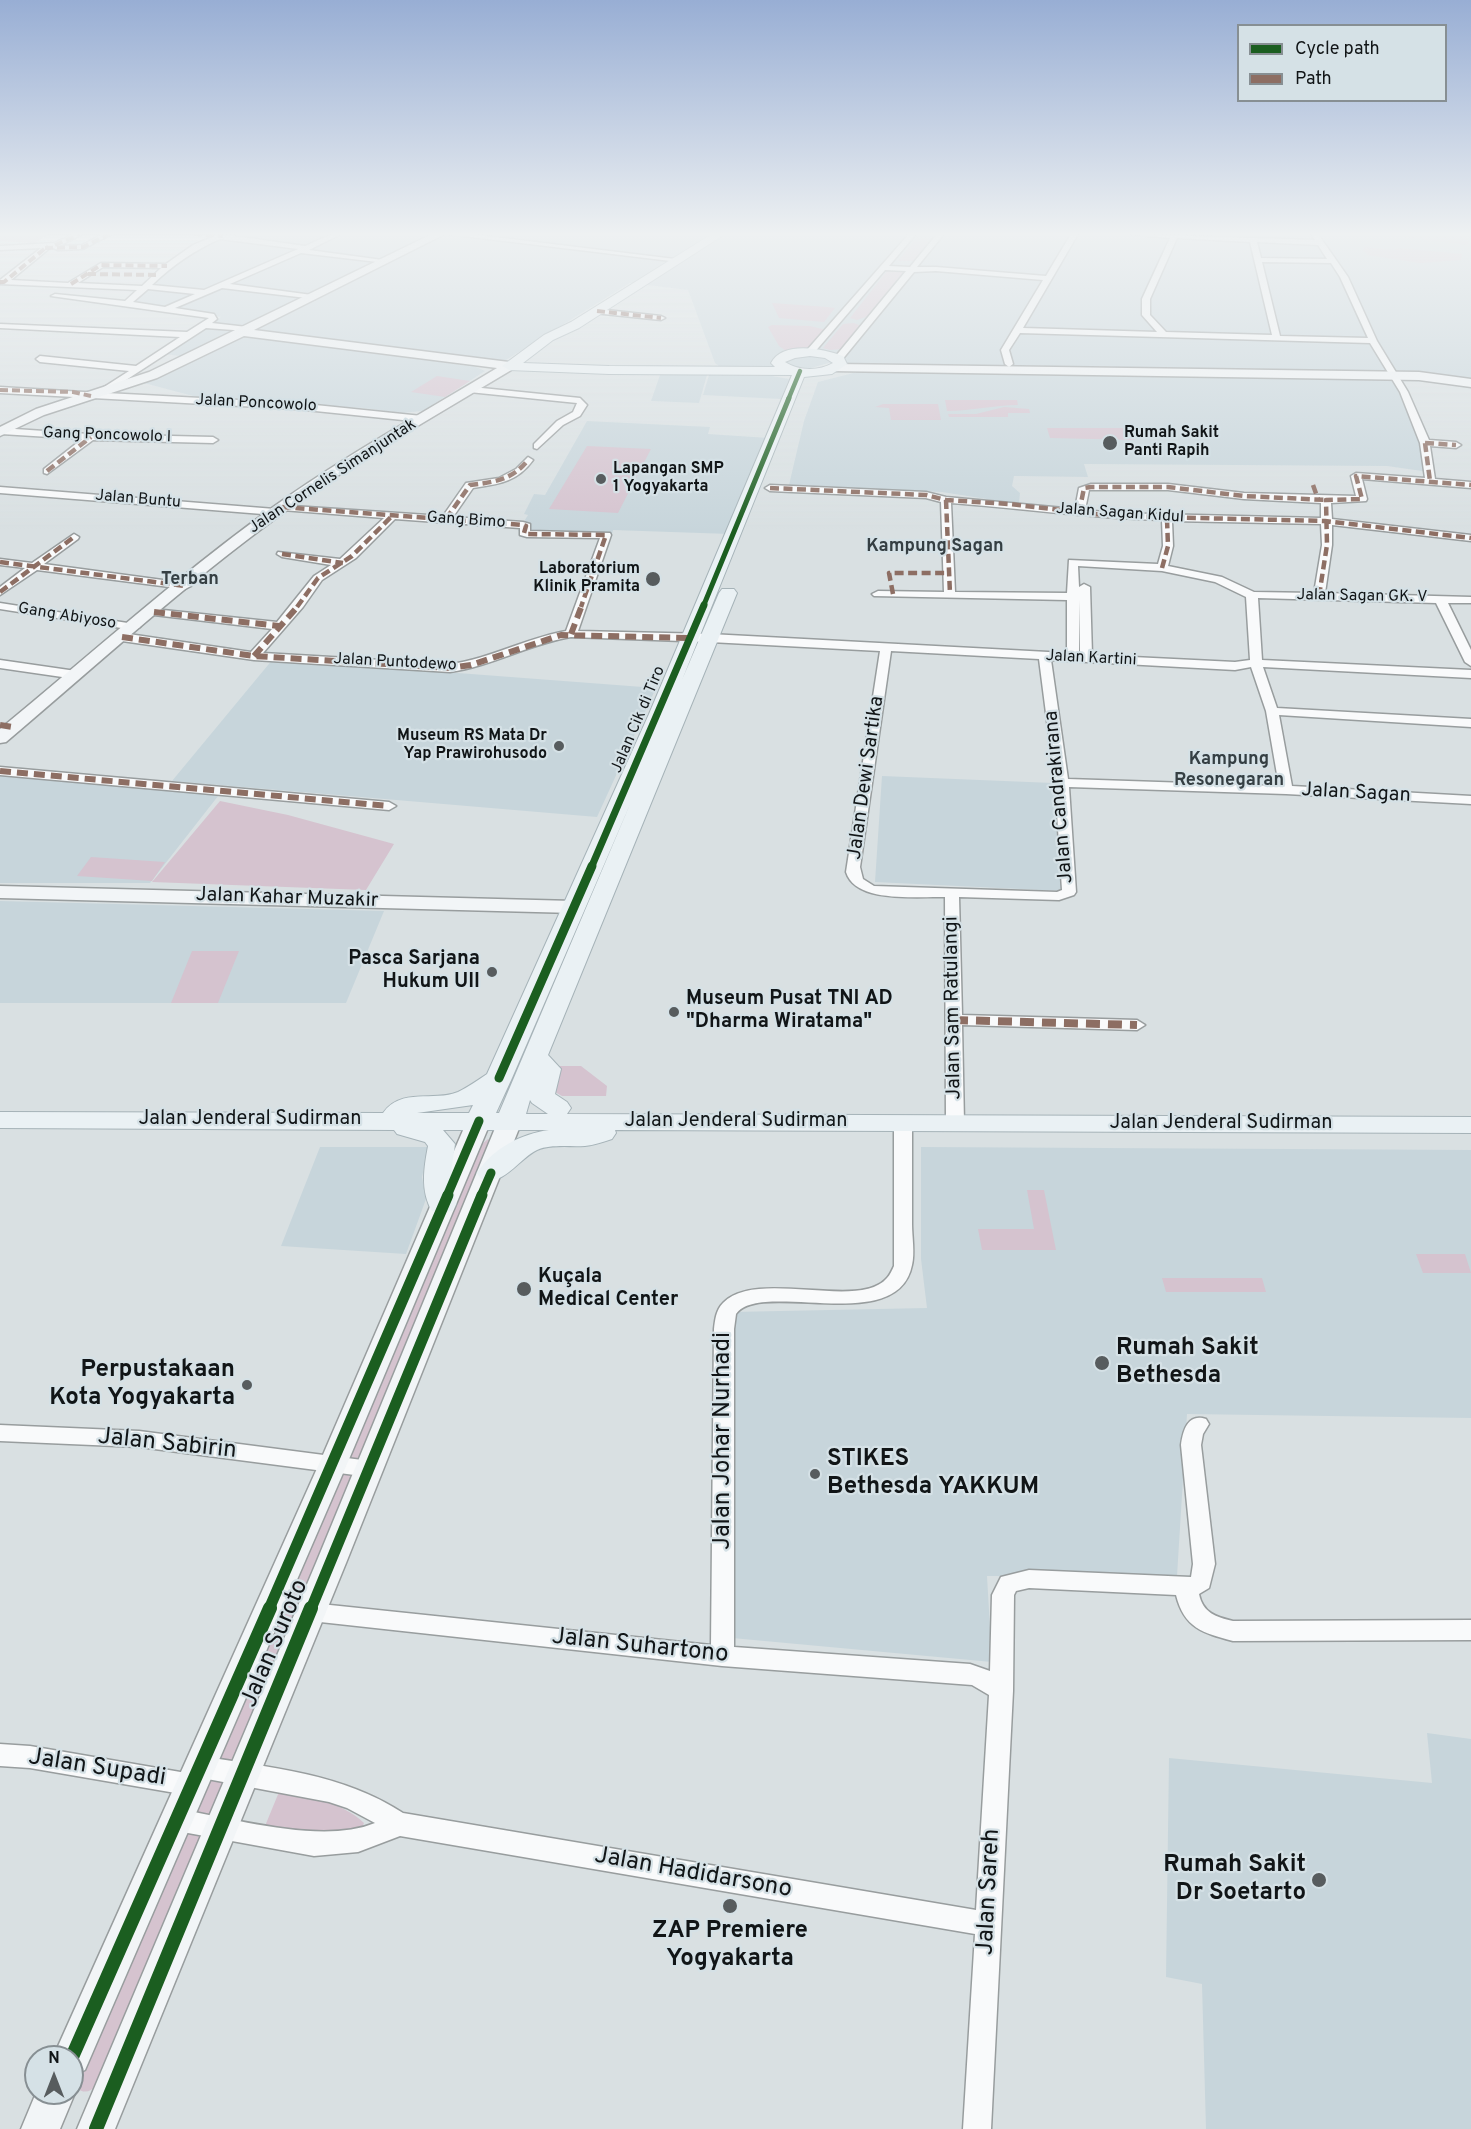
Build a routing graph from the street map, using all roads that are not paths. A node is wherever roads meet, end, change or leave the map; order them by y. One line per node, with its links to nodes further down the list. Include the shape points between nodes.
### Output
1 (154, 333): 13 (street)
2 (192, 333): 13 (street)
3 (240, 333): 28 (main road)
4 (265, 333): 19 (main road)
5 (567, 333): 19 (main road)
6 (837, 333): 17 (street)
7 (849, 333): 21 (street)
8 (1016, 333): 22 (street, via 1005,350)
9 (1107, 333): 12 (street)
10 (1275, 333): 15 (street)
11 (1370, 333): 16 (street)
12 (1124, 334): 14 (street)
13 (189, 335): 23 (street)
14 (1164, 335): 15 (street)
15 (1276, 339): 16 (street)
16 (1373, 341): 26 (street)
17 (810, 352): 20 (main road, via 785,356); 21 (main road, via 828,355)
18 (40, 359): 23 (street)
19 (515, 362): 24 (main road, via 598,370); 31 (main road, Jalan Cornelis Simanjuntak)
20 (778, 363): 24 (main road); 25 (main road)
21 (837, 363): 25 (main road); 26 (main road)
22 (1009, 364)
23 (136, 369): 32 (street)
24 (745, 371): 25 (main road)
25 (804, 371): 47 (main road); 82 (main road, Jalan Cik di Tiro)
26 (1395, 376): 27 (main road); 29 (main road); 39 (street)
27 (1471, 382)
28 (128, 384): 32 (main road); 34 (street)
29 (1471, 389)
30 (0, 390): 33 (street, Jalan Poncowolo)
31 (471, 390): 35 (main road, Jalan Cornelis Simanjuntak); 41 (street, via 580,401 577,414 560,423)
32 (104, 391): 33 (main road)
33 (91, 396): 34 (street, Jalan Poncowolo); 36 (main road, via 40,412)
34 (185, 400): 35 (street, Jalan Poncowolo)
35 (422, 419): 51 (main road, Jalan Cornelis Simanjuntak)
36 (1, 431): 37 (street, Gang Poncowolo I)
37 (91, 437): 38 (street, Gang Poncowolo I); 43 (street)
38 (213, 440)
39 (1425, 443): 40 (street); 44 (street)
40 (1456, 445)
41 (537, 447)
42 (528, 460): 54 (street, via 502,481 470,485)
43 (46, 471)
44 (1430, 481): 46 (street); 50 (street, via 1356,476 1362,499)
45 (1313, 485): 50 (street)
46 (1471, 485)
47 (770, 488): 49 (street, Jalan Sagan Kidul, via 926,495); 56 (main road)
48 (0, 490): 51 (street, Jalan Buntu)
49 (946, 500): 52 (street, Jalan Sagan Kidul); 69 (street)
50 (1322, 500): 52 (street, via 1168,487 1092,487 1084,489); 57 (street)
51 (279, 509): 53 (street, Gang Bimo); 66 (main road, Jalan Cornelis Simanjuntak)
52 (1079, 513): 55 (street, Jalan Sagan Kidul)
53 (393, 515): 54 (street, Gang Bimo); 62 (street)
54 (446, 519): 80 (street, Gang Bimo, via 523,525 527,534 606,535)
55 (1167, 519): 57 (street, Jalan Sagan Kidul); 64 (street, via 1168,546)
56 (757, 520)
57 (1325, 521): 59 (street, Jalan Sagan Kidul); 72 (street, via 1327,545)
58 (74, 537): 63 (street)
59 (1471, 538)
60 (282, 554): 62 (street)
61 (0, 562): 63 (street)
62 (343, 563): 78 (street, via 318,578)
63 (35, 568): 66 (street); 67 (street)
64 (1162, 568): 70 (street, via 1218,579); 71 (street, via 1078,562)
65 (736, 574): 82 (main road, Jalan Cik di Tiro)
66 (185, 586): 76 (main road, Jalan Cornelis Simanjuntak)
67 (0, 592)
68 (878, 594): 69 (street)
69 (950, 594): 71 (street)
70 (1252, 595): 72 (street, Jalan Sagan GK. V); 89 (street)
71 (1078, 596): 77 (street)
72 (1319, 596): 73 (street, Jalan Sagan GK. V)
73 (1440, 599): 74 (street, Jalan Sagan GK. V); 88 (street)
74 (1471, 600)
75 (0, 606): 79 (street, Gang Abiyoso)
76 (154, 612): 78 (street); 79 (main road, Jalan Cornelis Simanjuntak)
77 (1079, 625): 86 (street); 87 (street)
78 (279, 626): 84 (street)
79 (134, 627): 81 (main road, Jalan Cornelis Simanjuntak)
80 (571, 634): 82 (street, Jalan Puntodewo); 84 (street, Jalan Puntodewo, via 450,668)
81 (122, 637): 84 (street, Jalan Puntodewo); 92 (main road, Jalan Cornelis Simanjuntak)
82 (700, 638): 83 (street, Jalan Kartini); 104 (main road, Jalan Cik di Tiro)
83 (886, 648): 85 (street, Jalan Kartini); 103 (street, Jalan Dewi Sartika, via 854,875 862,887 873,890)
84 (254, 656)
85 (1046, 657): 86 (street, Jalan Kartini); 98 (street, Jalan Candrakirana)
86 (1073, 658): 87 (street, Jalan Kartini)
87 (1086, 659): 89 (street, Jalan Kartini, via 1235,666)
88 (1471, 662)
89 (1256, 663): 91 (street, Jalan Kartini); 93 (street)
90 (0, 664): 92 (street)
91 (1471, 674)
92 (76, 675): 95 (main road, Jalan Cornelis Simanjuntak)
93 (1272, 711): 94 (street); 99 (street)
94 (1471, 723)
95 (6, 726): 96 (main road, Jalan Cornelis Simanjuntak)
96 (0, 738)
97 (0, 771): 101 (street)
98 (1062, 783): 99 (street, Jalan Sagan); 103 (street, Jalan Candrakirana, via 1069,892 1059,896)
99 (1286, 790): 100 (street, Jalan Sagan)
100 (1471, 801)
101 (389, 806)
102 (0, 892): 104 (main road, Jalan Kahar Muzakir)
103 (952, 894): 105 (street, Jalan Sam Ratulangi)
104 (585, 907): 107 (main road, Jalan Cik di Tiro); 108 (main road, Jalan Cik di Tiro)
105 (954, 1020): 106 (street); 116 (street, Jalan Sam Ratulangi)
106 (1137, 1025)
107 (535, 1056): 109 (main road, via 548,1070 541,1096); 113 (main road, Jalan Cik di Tiro)
108 (499, 1078): 111 (main road, via 463,1100 413,1104); 112 (main road, Jalan Cik di Tiro)
109 (558, 1108)
110 (0, 1120): 111 (main road, Jalan Jenderal Sudirman)
111 (380, 1121): 112 (main road, Jalan Jenderal Sudirman); 119 (main road, via 440,1141 437,1173)
112 (479, 1121): 113 (main road, Jalan Jenderal Sudirman); 119 (main road, Jalan Suroto)
113 (510, 1121): 114 (main road, Jalan Jenderal Sudirman); 118 (main road, Jalan Suroto)
114 (632, 1122): 115 (main road, Jalan Jenderal Sudirman); 118 (main road, via 593,1137 534,1142)
115 (903, 1123): 116 (main road, Jalan Jenderal Sudirman); 127 (street, Jalan Johar Nurhadi, via 903,1266 898,1278 879,1290 852,1297 748,1297 727,1312)
116 (956, 1123): 117 (main road, Jalan Jenderal Sudirman)
117 (1471, 1125)
118 (490, 1173): 123 (main road, Jalan Suroto)
119 (442, 1204): 122 (main road, Jalan Suroto)
120 (1199, 1424): 124 (street, via 1191,1445 1204,1564 1201,1582)
121 (0, 1434): 122 (street, Jalan Sabirin, via 139,1439)
122 (333, 1464): 123 (street, Jalan Sabirin); 131 (main road, Jalan Suroto)
123 (370, 1469): 125 (main road, Jalan Suroto)
124 (1186, 1586): 126 (street, via 1189,1607 1195,1616 1207,1625 1233,1631); 128 (street, Jalan Sareh, via 1029,1579 1009,1583 1003,1595)
125 (311, 1611): 127 (street, Jalan Suhartono); 130 (main road, Jalan Suroto)
126 (1471, 1630)
127 (723, 1656): 128 (street, Jalan Suhartono, via 970,1674)
128 (1001, 1691): 135 (street, Jalan Sareh)
129 (0, 1755): 131 (street, Jalan Supadi)
130 (242, 1775): 131 (street, Jalan Supadi); 133 (street, Jalan Hadidarsono, via 345,1794); 134 (main road, Jalan Suroto)
131 (197, 1776): 132 (main road, Jalan Suroto)
132 (177, 1820): 134 (street); 136 (main road, Jalan Suroto)
133 (399, 1824): 134 (street, via 366,1840 331,1845); 135 (street, Jalan Hadidarsono)
134 (220, 1827): 139 (main road, Jalan Suroto)
135 (988, 1924): 140 (street, Jalan Sareh)
136 (77, 2045)
137 (51, 2105): 138 (main road)
138 (40, 2129)
139 (96, 2129)
140 (976, 2129)

